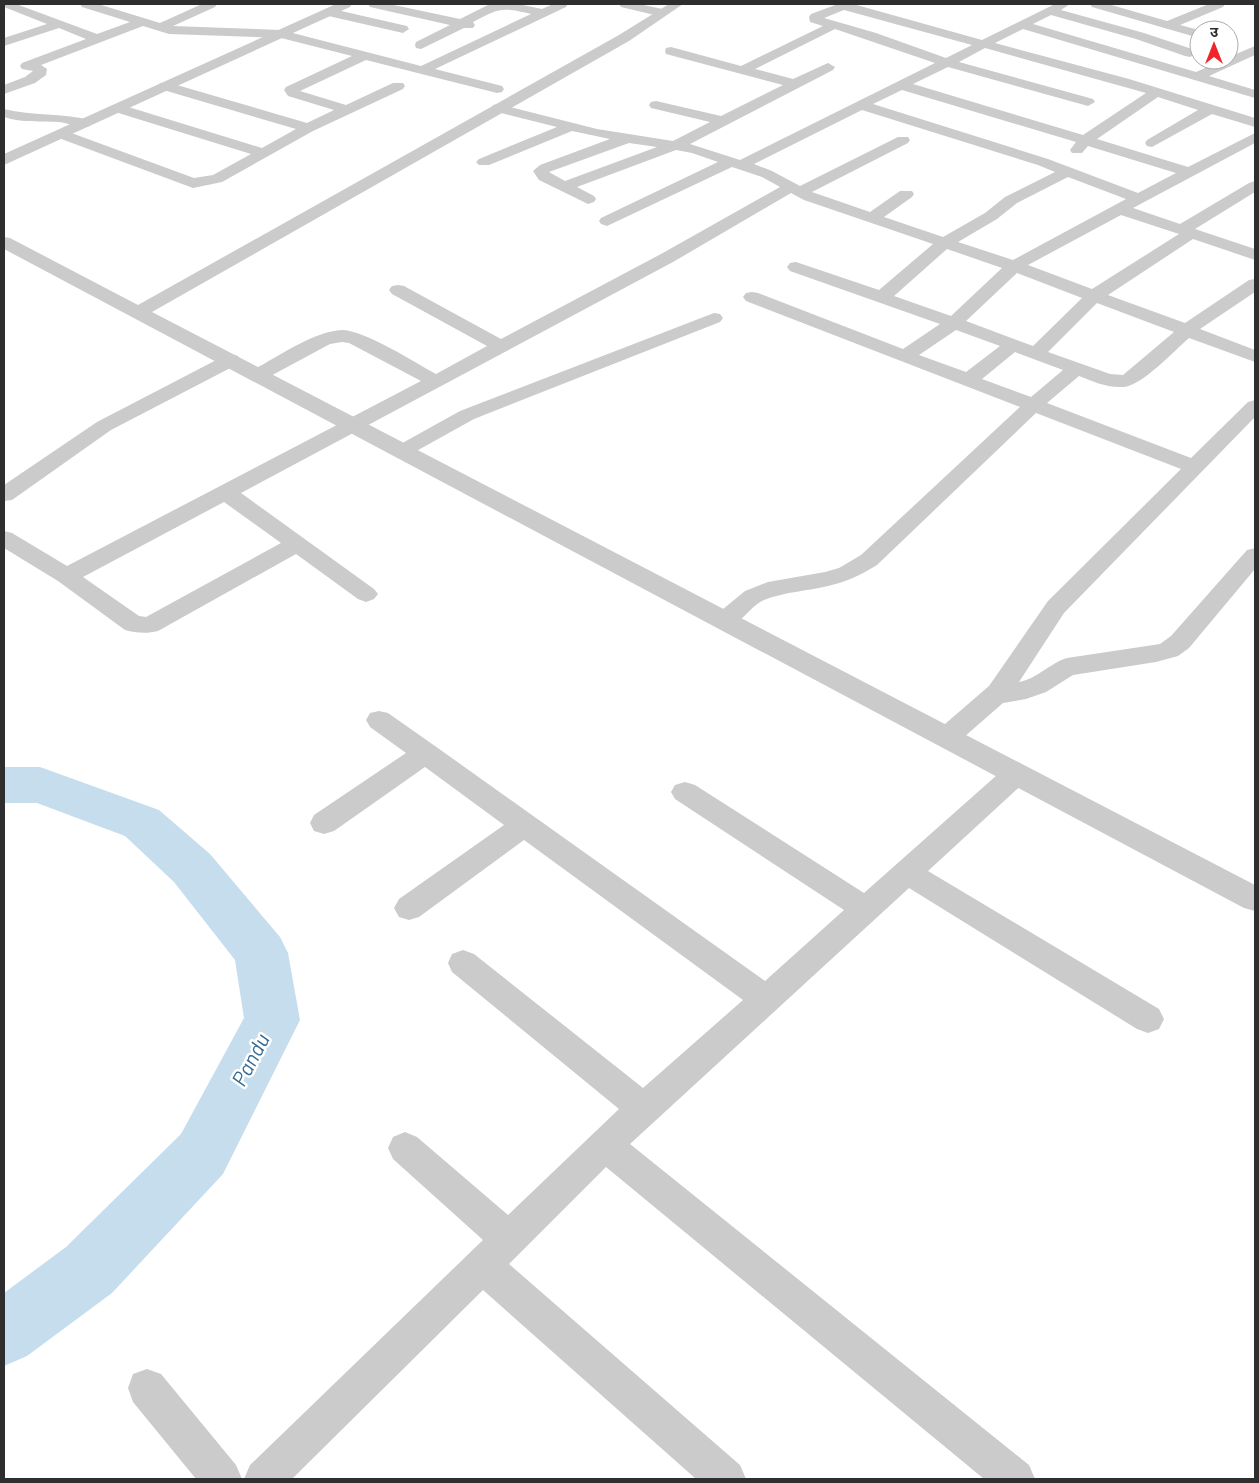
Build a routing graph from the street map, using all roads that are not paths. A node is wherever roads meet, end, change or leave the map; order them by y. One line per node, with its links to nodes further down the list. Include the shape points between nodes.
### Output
1 (6, 4): 20 (street)
2 (86, 4): 22 (street)
3 (374, 4): 24 (street)
4 (505, 4): 18 (street); 24 (street)
5 (562, 4): 18 (street)
6 (625, 4): 19 (street)
7 (677, 4): 19 (street)
8 (1064, 4): 16 (street)
9 (1096, 4): 27 (street)
10 (1219, 4): 17 (street)
11 (203, 5): 28 (street)
12 (845, 5): 26 (street, via 813,18); 35 (street)
13 (1186, 6): 17 (street)
14 (336, 7): 31 (street); 32 (street)
15 (53, 9): 20 (street)
16 (1049, 11): 25 (street); 40 (street)
17 (1201, 11): 27 (street)
18 (544, 13): 30 (street)
19 (663, 13): 62 (street)
20 (34, 15): 21 (street); 23 (street)
21 (11, 22)
22 (141, 22): 28 (street); 34 (street)
23 (60, 24): 33 (street); 34 (street)
24 (462, 24): 30 (street); 32 (street)
25 (1021, 24): 35 (street); 49 (street)
26 (834, 25): 44 (street); 48 (street)
27 (1168, 25): 29 (street)
28 (159, 28): 31 (street, via 178,32)
29 (1189, 31)
30 (503, 33): 47 (street)
31 (281, 34): 42 (street); 52 (street)
32 (438, 36): 36 (street)
33 (7, 39): 41 (street)
34 (98, 39): 41 (street)
35 (983, 43): 44 (street); 56 (street)
36 (421, 45)
37 (1239, 47): 39 (street)
38 (671, 51): 48 (street)
39 (1255, 51): 49 (street)
40 (1189, 53)
41 (58, 54): 45 (street)
42 (365, 56): 47 (street); 64 (street, via 291,90)
43 (12, 62): 45 (street)
44 (945, 62): 51 (street); 58 (street)
45 (27, 66): 55 (street, via 41,72)
46 (828, 67): 50 (street)
47 (423, 70): 54 (street)
48 (743, 70): 50 (street)
49 (1197, 77): 57 (street)
50 (795, 84): 66 (street)
51 (901, 85): 60 (street); 75 (street)
52 (165, 86): 61 (street); 70 (street)
53 (398, 86): 64 (street)
54 (496, 89)
55 (4, 90)
56 (1156, 92): 63 (street); 75 (street)
57 (1255, 94)
58 (1088, 102)
59 (656, 105): 66 (street)
60 (861, 105): 81 (street); 82 (street)
61 (117, 108): 67 (street); 78 (street)
62 (498, 108): 69 (street); 106 (street)
63 (1210, 109): 68 (street); 76 (street)
64 (347, 110): 70 (street)
65 (4, 113): 67 (street, via 20,118 60,118)
66 (723, 121): 77 (street)
67 (85, 123): 71 (street)
68 (1255, 123)
69 (570, 126): 72 (street); 80 (street)
70 (308, 128): 78 (street)
71 (60, 134): 78 (street, via 193,183 217,179); 79 (street)
72 (628, 138): 77 (street); 85 (street, via 541,171 544,177)
73 (1255, 138): 83 (street)
74 (904, 140): 86 (street)
75 (1085, 141): 82 (street, via 1060,168); 83 (street)
76 (1152, 143)
77 (676, 145): 81 (street); 85 (street)
78 (264, 153)
79 (4, 160)
80 (484, 162)
81 (736, 163): 86 (street, via 767,174); 92 (street)
82 (1068, 171): 88 (street); 96 (street, via 1011,200 991,216)
83 (1189, 172): 88 (street)
84 (1255, 186): 93 (street)
85 (564, 187): 89 (street)
86 (796, 190): 91 (street); 111 (street)
87 (906, 194): 91 (street)
88 (1140, 198): 90 (street)
89 (588, 199)
90 (1120, 209): 93 (street); 99 (street)
91 (872, 218): 96 (street)
92 (607, 221)
93 (1187, 232): 97 (street); 103 (street)
94 (1248, 238): 97 (street)
95 (4, 242): 106 (street)
96 (944, 242): 99 (street); 105 (street)
97 (1233, 247): 98 (street)
98 (1255, 255)
99 (1014, 266): 103 (street); 108 (street)
100 (796, 267): 105 (street)
101 (1255, 284): 109 (street)
102 (398, 290): 111 (street)
103 (1094, 296): 109 (street); 112 (street)
104 (752, 297): 113 (street)
105 (882, 297): 108 (street)
106 (139, 312): 115 (street)
107 (714, 318): 123 (street, via 467,415)
108 (954, 323): 110 (street); 113 (street)
109 (1187, 330): 114 (street); 116 (street, via 1125,381 1107,380)
110 (1013, 345): 112 (street); 118 (street)
111 (501, 346): 119 (street)
112 (1036, 353): 116 (street)
113 (905, 356): 118 (street)
114 (1255, 356)
115 (231, 360): 117 (street); 126 (street, via 104,426)
116 (1076, 369): 120 (street)
117 (258, 374): 119 (street, via 324,340 342,336 354,338); 122 (street)
118 (968, 380): 120 (street)
119 (435, 381): 122 (street)
120 (1033, 405): 124 (street); 132 (street, via 870,560 828,579 768,590 753,596)
121 (1255, 406): 124 (street)
122 (355, 425): 123 (street); 125 (street)
123 (404, 450): 132 (street)
124 (1195, 466): 133 (street, via 1056,607)
125 (226, 493): 128 (street); 130 (street)
126 (4, 495)
127 (4, 538): 130 (street)
128 (297, 544): 130 (street, via 150,625 133,624); 131 (street)
129 (1253, 560): 133 (street, via 1180,642 1169,650 1067,667 1031,688)
130 (66, 576)
131 (366, 594)
132 (725, 620): 135 (street)
133 (996, 695): 135 (street)
134 (380, 720): 136 (street)
135 (947, 737): 137 (street)
136 (426, 753): 139 (street); 140 (street)
137 (1016, 774): 141 (street); 142 (street)
138 (685, 792): 144 (street)
139 (324, 823)
140 (524, 825): 143 (street); 146 (street)
141 (906, 872): 144 (street); 147 (street)
142 (1255, 899)
143 (409, 908)
144 (866, 909): 146 (street)
145 (464, 963): 148 (street)
146 (766, 999): 148 (street)
147 (1148, 1019)
148 (644, 1109): 149 (street)
149 (606, 1145): 151 (street); 157 (street)
150 (405, 1148): 151 (street)
151 (510, 1239): 152 (street)
152 (482, 1265): 155 (street); 156 (street)
153 (147, 1388): 154 (street)
154 (222, 1479)
155 (264, 1479)
156 (726, 1479)
157 (1015, 1479)

